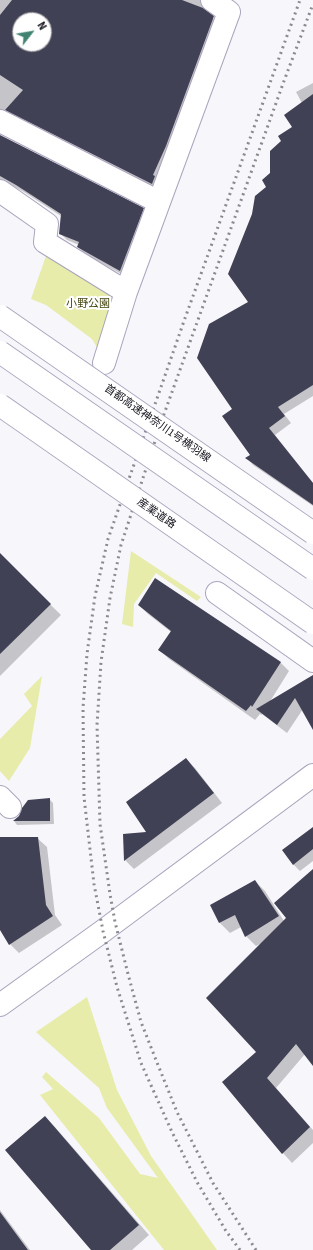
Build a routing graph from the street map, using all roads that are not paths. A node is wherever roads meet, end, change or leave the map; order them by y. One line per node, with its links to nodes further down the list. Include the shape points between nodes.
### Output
1 (212, 0): 4 (main road, via 229,12)
2 (0, 121): 4 (main road)
3 (0, 191): 5 (main road, via 47,224 45,242)
4 (159, 202): 5 (main road)
5 (126, 292): 8 (main road)
6 (0, 316): 10 (main road, 首都高速神奈川1号横羽線, bridge)
7 (0, 352): 11 (main road, bridge)
8 (104, 363)
9 (0, 405): 13 (main road, 産業道路, bridge)
10 (313, 533)
11 (313, 569)
12 (216, 593): 14 (main road)
13 (313, 624)
14 (313, 661)
15 (313, 775): 16 (main road, via 103,932)
16 (0, 1004)

